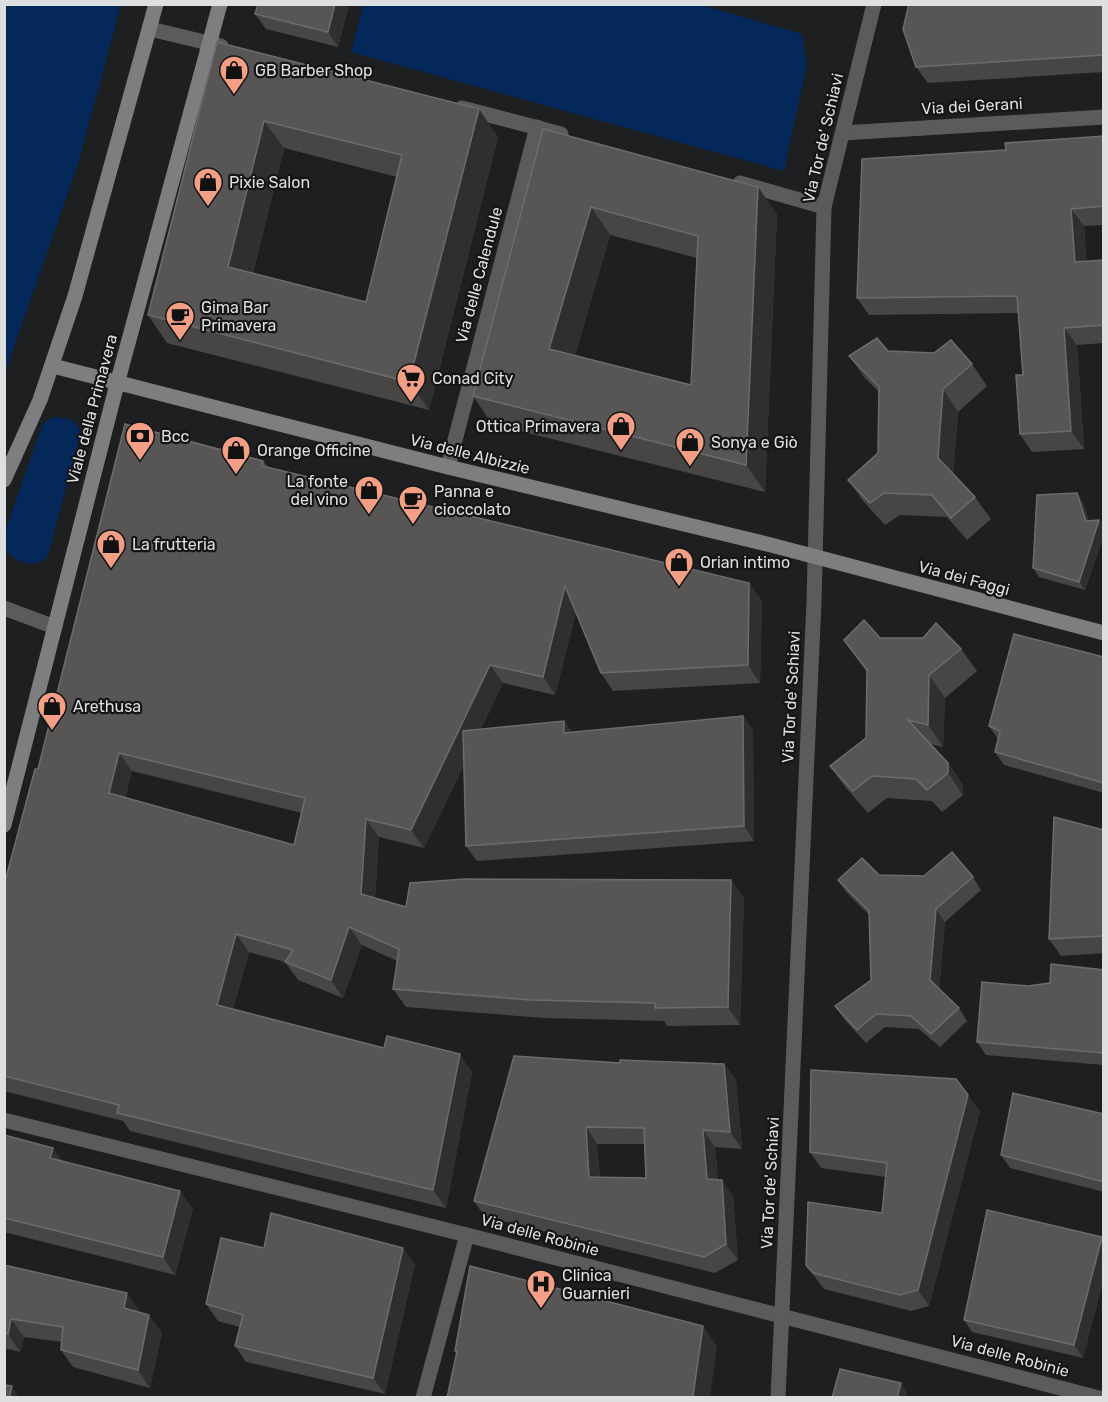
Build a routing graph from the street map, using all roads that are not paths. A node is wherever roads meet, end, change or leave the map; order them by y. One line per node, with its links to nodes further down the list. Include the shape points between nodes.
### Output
1 (156, 4): 4 (main road)
2 (220, 4): 5 (main road, Viale della Primavera)
3 (874, 4): 10 (street, Via Tor de' Schiavi)
4 (150, 29): 5 (street); 14 (main road)
5 (210, 43): 6 (street); 15 (main road, Viale della Primavera)
6 (241, 51)
7 (446, 104): 9 (street)
8 (1104, 117): 10 (street, Via dei Gerani)
9 (537, 127): 11 (street); 16 (street, Via delle Calendule)
10 (843, 133): 13 (street, Via Tor de' Schiavi)
11 (571, 137)
12 (720, 178): 13 (street)
13 (824, 207): 18 (street, Via Tor de' Schiavi)
14 (53, 366): 15 (main road, Via delle Albizzie); 17 (main road)
15 (117, 384): 16 (main road, Via delle Albizzie); 20 (main road, Viale della Primavera)
16 (448, 467): 18 (main road, Via delle Albizzie)
17 (4, 480)
18 (815, 557): 21 (main road, Via dei Faggi); 25 (street, Via Tor de' Schiavi)
19 (4, 608): 20 (street)
20 (55, 627): 22 (main road, Viale della Primavera)
21 (1104, 633)
22 (4, 825)
23 (4, 1120): 24 (street, Via delle Robinie)
24 (467, 1234): 25 (street, Via delle Robinie); 26 (street)
25 (782, 1316): 27 (street, Via Tor de' Schiavi); 28 (street, Via delle Robinie)
26 (423, 1398)
27 (778, 1398)
28 (1099, 1398)

